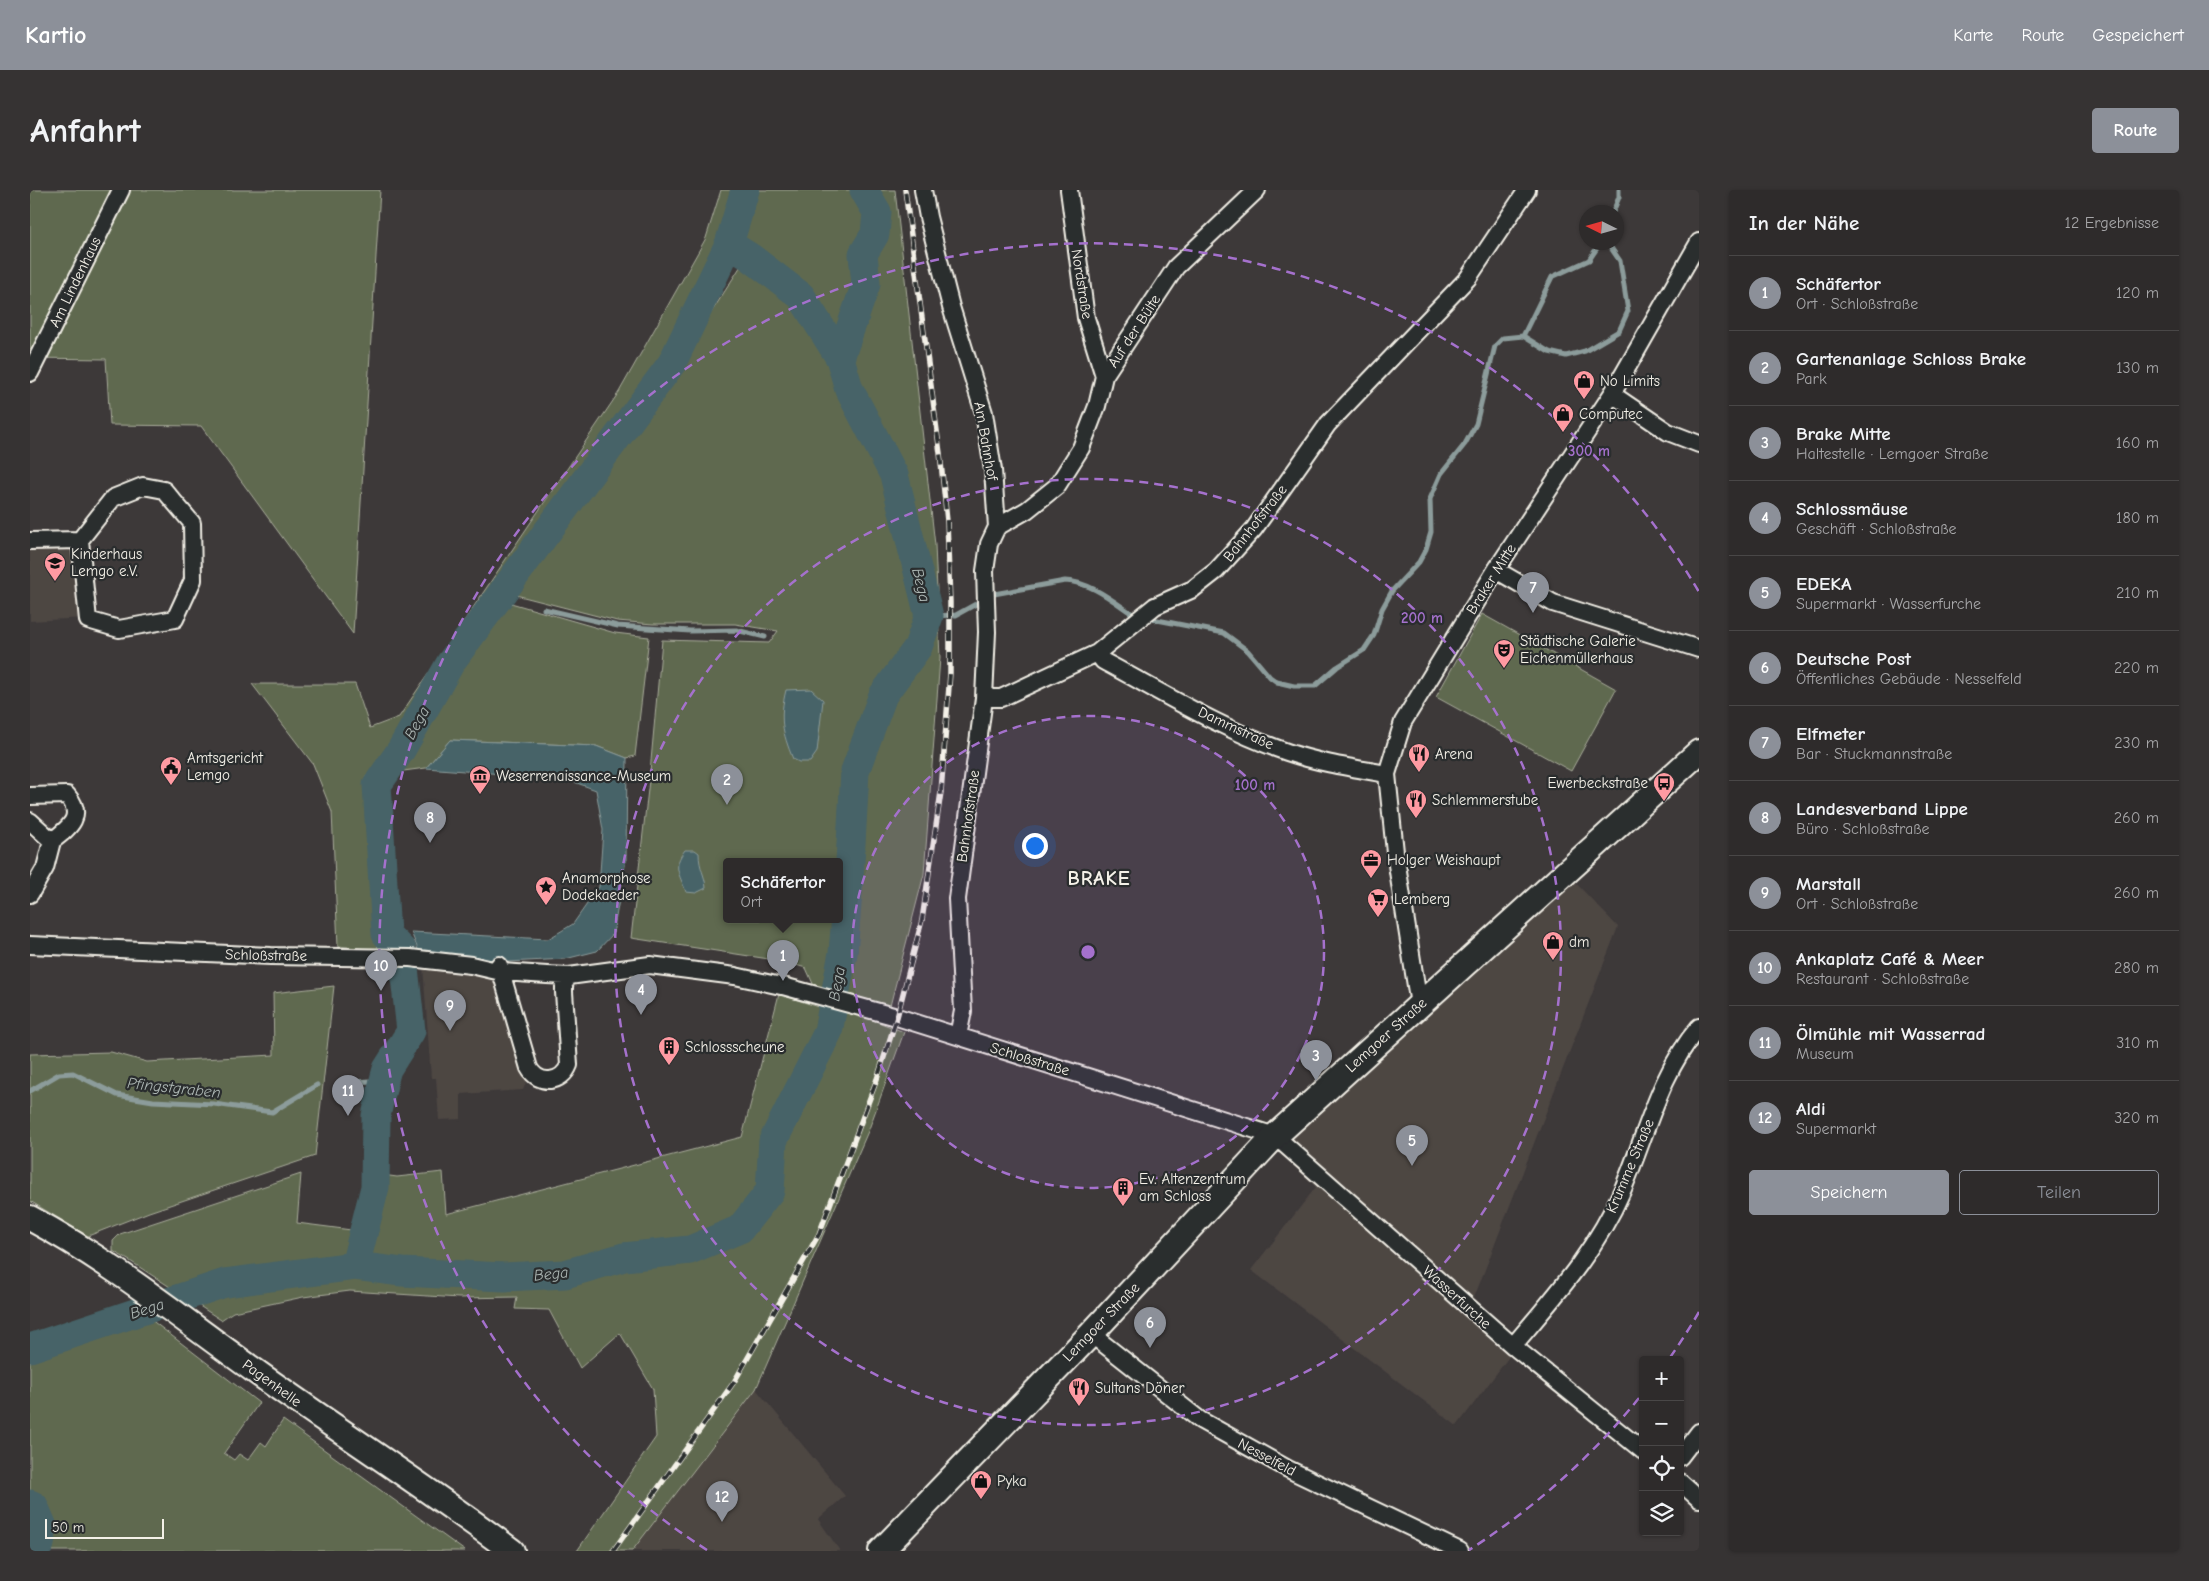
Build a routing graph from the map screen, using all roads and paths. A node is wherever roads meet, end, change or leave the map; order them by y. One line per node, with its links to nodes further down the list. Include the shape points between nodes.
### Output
1 (121, 190): 7 (street, Am Lindenhaus)
2 (923, 190): 11 (street, Am Bahnhof, via 951,307 984,413)
3 (1069, 190): 8 (street, Nordstraße, via 1086,318)
4 (1257, 190): 8 (street, Auf der Bülte, via 1176,267)
5 (1527, 190): 16 (street, Bahnhofstraße, via 1468,278 1328,424 1248,536 1216,571 1193,589 1156,606)
6 (1699, 242): 9 (street, Braker Mitte)
7 (30, 374)
8 (1104, 376): 11 (street, Auf der Bülte, via 1081,448 1057,486 1027,510)
9 (1612, 394): 10 (street, via 1668,432); 14 (street, Braker Mitte)
10 (1699, 444)
11 (997, 527): 17 (street, Am Bahnhof, via 989,544 985,571)
12 (30, 540): 13 (street)
13 (80, 540): 13 (street, via 113,498 144,486 164,490 192,523 192,580 175,619 119,629 88,620)
14 (1496, 570): 15 (street, via 1553,603); 19 (street, Braker Mitte, via 1403,722)
15 (1699, 649)
16 (1098, 653): 17 (street, Bahnhofstraße, via 1001,698); 19 (street, Dammstraße, via 1103,661 1242,734 1287,752)
17 (984, 698): 29 (street, Bahnhofstraße, via 957,899 963,1011)
18 (1699, 752): 27 (main road, Lemgoer Straße)
19 (1387, 774): 27 (street, Braker Mitte, via 1395,852)
20 (30, 796): 22 (street, via 66,795 74,804 76,813 70,827)
21 (30, 821): 22 (street)
22 (52, 841): 23 (street, via 45,868)
23 (30, 894)
24 (30, 946): 25 (street, Schloßstraße, via 410,958)
25 (500, 968): 26 (street, Schloßstraße); 26 (street, via 529,1068 536,1076 548,1080 562,1075 569,1065 564,984)
26 (569, 976): 29 (street, Schloßstraße, via 650,965 735,976 860,1006)
27 (1419, 1005): 30 (main road, Lemgoer Straße)
28 (1699, 1027): 33 (street, Krumme Straße, via 1672,1065 1621,1193 1585,1259)
29 (958, 1036): 30 (street, Schloßstraße)
30 (1275, 1136): 32 (main road, Lemgoer Straße); 33 (street, Wasserfurche)
31 (30, 1218): 39 (main road, Pagenhelle, via 115,1269)
32 (1091, 1334): 40 (main road, Lemgoer Straße); 41 (street, Nesselfeld, via 1200,1420 1288,1469)
33 (1513, 1346): 35 (street, Wasserfurche)
34 (1699, 1432): 36 (street)
35 (1639, 1448)
36 (1684, 1452)
37 (1684, 1486): 38 (street)
38 (1699, 1499)
39 (512, 1551)
40 (881, 1551)
41 (1460, 1551)

